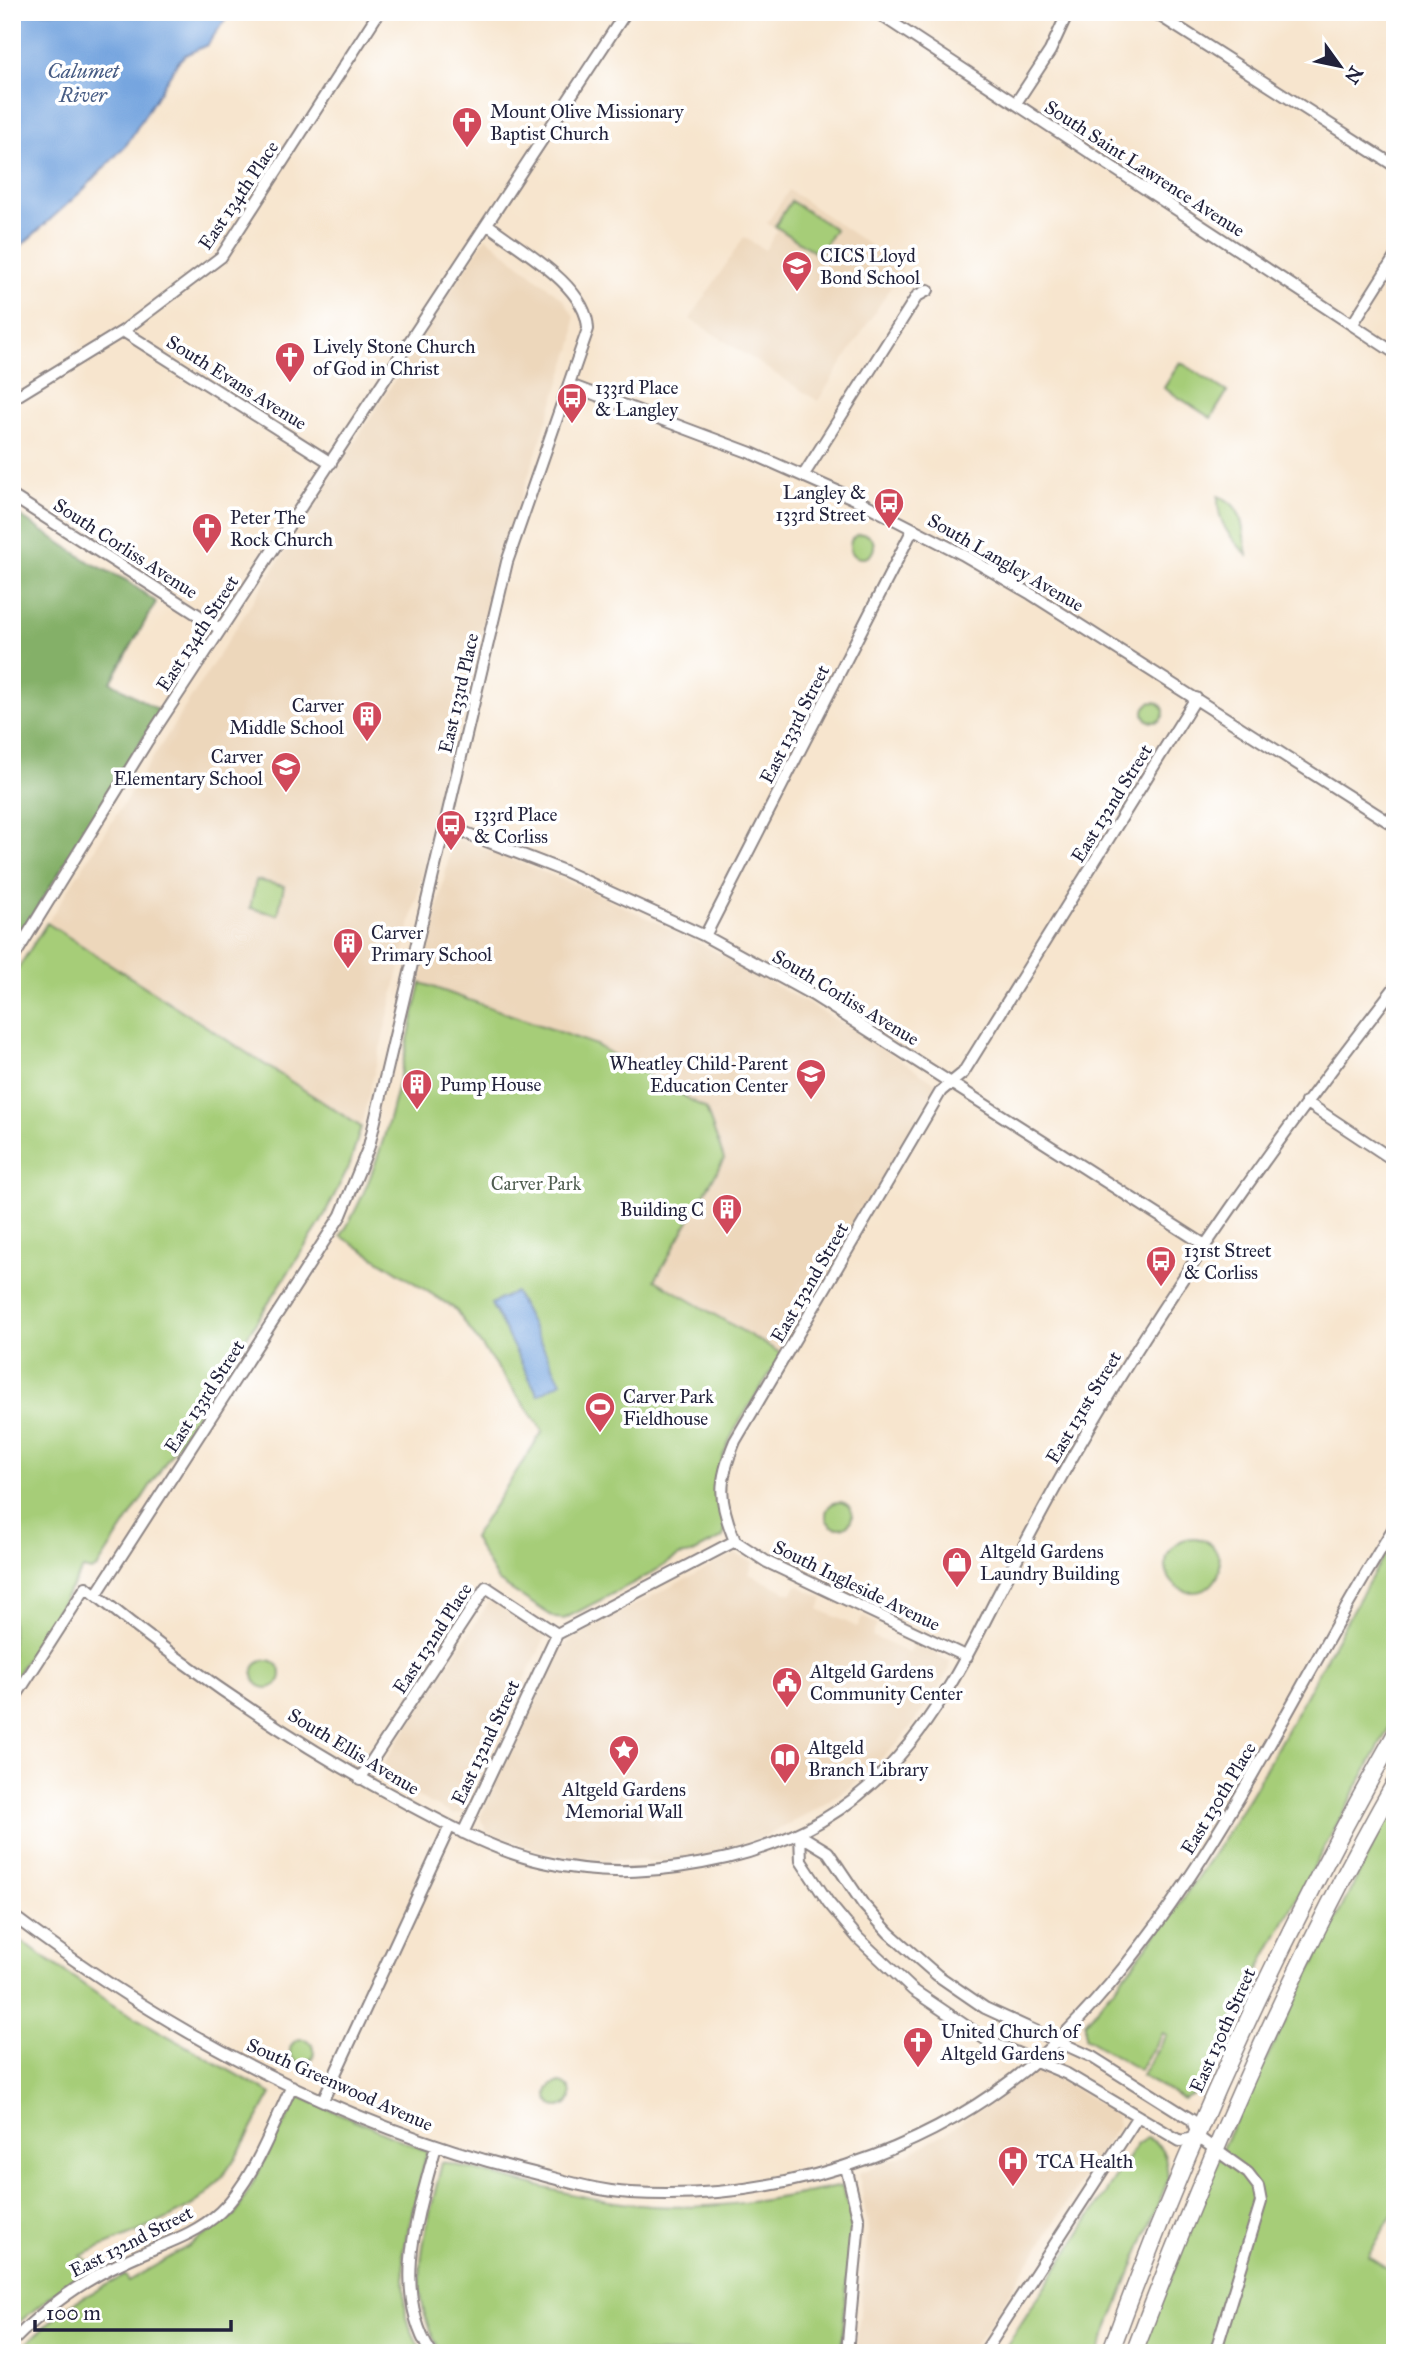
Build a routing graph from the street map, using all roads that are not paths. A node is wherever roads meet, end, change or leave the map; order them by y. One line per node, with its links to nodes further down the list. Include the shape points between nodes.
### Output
1 (379, 12): 12 (street, East 134th Place, via 221,257)
2 (625, 12): 8 (street, East 134th Street)
3 (876, 12): 6 (street, South Saint Lawrence Avenue)
4 (1068, 12): 6 (street, via 1050,51)
5 (1154, 12): 7 (street)
6 (1016, 103): 11 (street, South Saint Lawrence Avenue)
7 (1395, 166)
8 (487, 224): 14 (street, East 133rd Place, via 566,284 584,307 586,342); 16 (street, East 134th Street)
9 (1395, 257): 11 (street)
10 (928, 290): 17 (street, via 917,296)
11 (1352, 325): 13 (street, South Saint Lawrence Avenue)
12 (124, 331): 15 (street, East 134th Place); 16 (street, South Evans Avenue)
13 (1395, 353)
14 (570, 385): 17 (street, South Langley Avenue); 22 (street, East 133rd Place, via 508,562)
15 (12, 399)
16 (331, 463): 20 (street, East 134th Street)
17 (803, 475): 19 (street, South Langley Avenue)
18 (12, 496): 20 (street, South Corliss Avenue)
19 (913, 529): 21 (street, South Langley Avenue, via 988,568); 24 (street, East 133rd Street)
20 (220, 629): 25 (street, East 134th Street)
21 (1196, 698): 23 (street, South Langley Avenue); 27 (street, East 132nd Street, via 963,1073)
22 (445, 825): 24 (street, South Corliss Avenue, via 564,871); 30 (street, East 133rd Place, via 369,1146)
23 (1395, 826)
24 (705, 936): 27 (street, South Corliss Avenue, via 813,995)
25 (12, 960)
26 (1395, 987): 28 (street, East 131st Street)
27 (951, 1082): 31 (street, South Corliss Avenue); 33 (street, East 132nd Street, via 735,1441 722,1475 721,1492)
28 (1306, 1102): 29 (street); 31 (street, East 131st Street)
29 (1395, 1160)
30 (341, 1215): 34 (street, East 133rd Street)
31 (1205, 1245): 36 (street, East 131st Street, via 1080,1444)
32 (1395, 1526): 45 (street, East 130th Place, via 1214,1843 1131,1956)
33 (735, 1541): 35 (street); 36 (street, South Ingleside Avenue, via 767,1562)
34 (96, 1595): 37 (street, South Ellis Avenue, via 86,1587); 39 (street, South Ellis Avenue, via 181,1663)
35 (557, 1634): 39 (street, East 132nd Place, via 486,1587); 42 (street, East 132nd Street)
36 (967, 1657): 43 (street, East 131st Street, via 939,1705 896,1760 832,1817)
37 (12, 1702)
38 (1395, 1735): 50 (main road, East 130th Street, via 1279,1956)
39 (360, 1780): 41 (street, South Ellis Avenue)
40 (1395, 1783): 52 (main road, via 1298,1971)
41 (450, 1826): 42 (street, South Ellis Avenue); 48 (street, East 132nd Street)
42 (463, 1833): 43 (street, South Ellis Avenue, via 544,1863 629,1872 709,1862)
43 (800, 1835): 45 (street, via 828,1852 863,1904 929,1969 985,2008); 46 (street, via 801,1861 813,1881 876,1956 940,2009 988,2040)
44 (12, 1915): 47 (street, South Greenwood Avenue, via 114,1987)
45 (1058, 2041): 46 (street, East 130th Place); 50 (street, via 1192,2120)
46 (1034, 2060): 49 (street); 53 (street, South Greenwood Avenue, via 954,2119)
47 (292, 2086): 48 (street, South Greenwood Avenue); 54 (street, East 132nd Street, via 246,2176 221,2211 184,2236 100,2273)
48 (323, 2100): 51 (street, South Greenwood Avenue)
49 (1138, 2116): 50 (street, via 1180,2141); 57 (street)
50 (1198, 2137): 52 (street); 58 (main road, East 130th Street)
51 (436, 2146): 53 (street, South Greenwood Avenue, via 627,2193 742,2189); 55 (street, via 410,2259 409,2283 416,2325)
52 (1215, 2152): 59 (main road); 60 (street, via 1248,2173 1258,2186 1261,2202)
53 (846, 2167): 56 (street, via 859,2221)
54 (12, 2342)
55 (431, 2353)
56 (847, 2353)
57 (984, 2353)
58 (1110, 2353)
59 (1134, 2353)
60 (1215, 2353)

